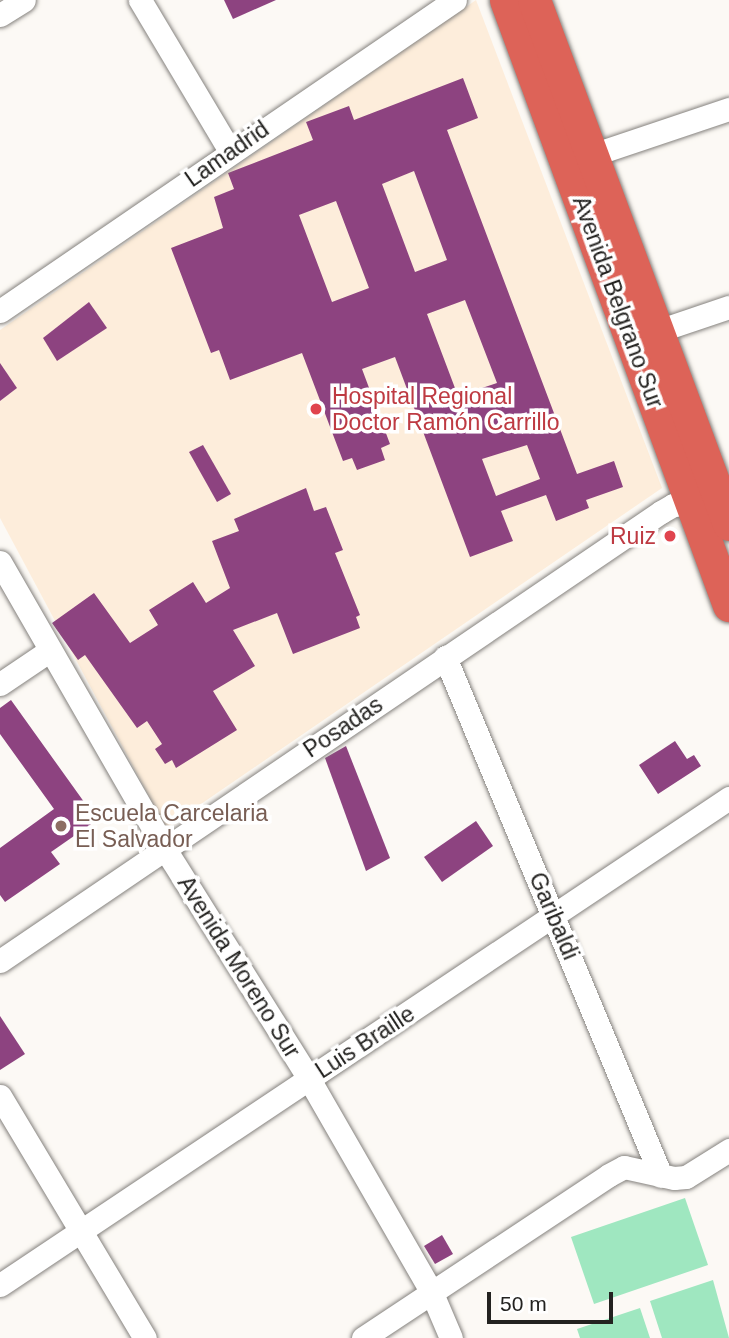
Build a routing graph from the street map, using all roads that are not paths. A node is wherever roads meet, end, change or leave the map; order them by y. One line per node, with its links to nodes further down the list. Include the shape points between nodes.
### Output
1 (24, 0): 6 (street)
2 (140, 0): 8 (street)
3 (455, 0): 8 (street, Lamadrid)
4 (506, 0): 13 (highway, Avenida Belgrano Sur)
5 (534, 0): 9 (highway, Avenida Belgrano Sur)
6 (0, 15)
7 (729, 109): 9 (street)
8 (230, 151): 11 (street, Lamadrid)
9 (592, 155): 12 (highway, Avenida Belgrano Sur)
10 (729, 307): 12 (street)
11 (0, 312)
12 (657, 331): 13 (highway, Avenida Belgrano Sur)
13 (718, 508): 15 (highway, Avenida Belgrano Sur); 17 (street, Posadas, via 661,512)
14 (0, 562): 16 (street, Avenida Moreno Sur)
15 (729, 605)
16 (49, 651): 18 (street); 20 (street, Avenida Moreno Sur)
17 (445, 657): 20 (street, Posadas); 21 (street, Garibaldi)
18 (0, 684)
19 (729, 798): 21 (street, Luis Braille)
20 (165, 849): 22 (street, Posadas); 23 (street, Avenida Moreno Sur)
21 (554, 918): 23 (street, Luis Braille); 26 (street, Garibaldi)
22 (0, 961)
23 (309, 1079): 27 (street, Luis Braille); 29 (street, Avenida Moreno Sur)
24 (0, 1096): 27 (street)
25 (729, 1150): 26 (street, via 686,1177)
26 (661, 1176): 29 (street, via 624,1167)
27 (81, 1228): 28 (street, Luis Braille); 30 (street)
28 (0, 1285)
29 (431, 1291): 31 (street); 32 (street, Avenida Moreno Sur)
30 (145, 1338)
31 (363, 1338)
32 (451, 1338)

